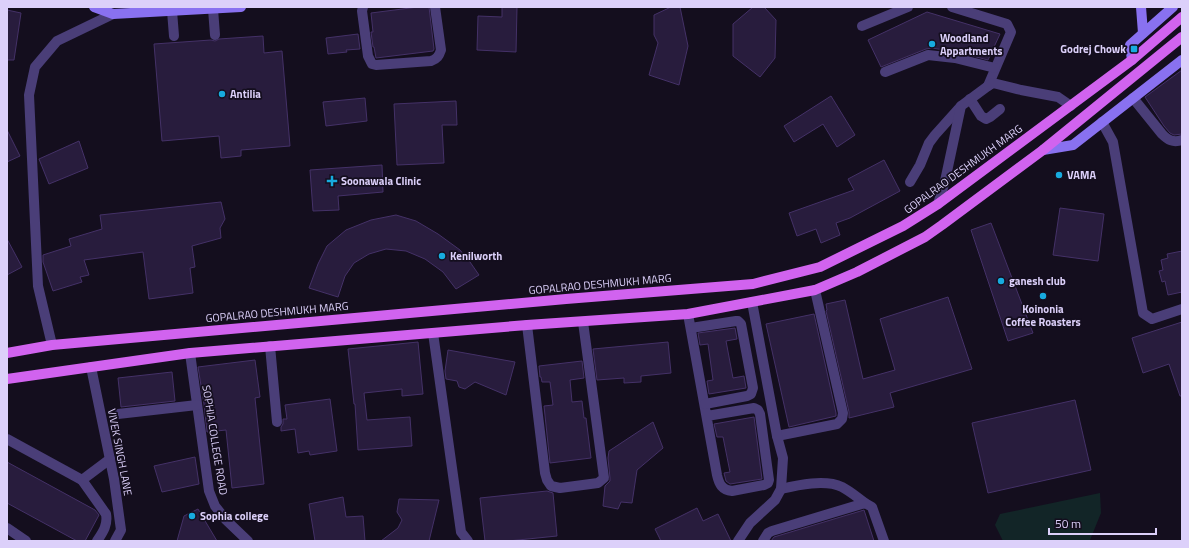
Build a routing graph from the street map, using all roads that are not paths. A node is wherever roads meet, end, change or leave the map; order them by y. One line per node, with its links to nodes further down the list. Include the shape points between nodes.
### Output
1 (94, 7): 13 (main road)
2 (242, 7): 9 (main road)
3 (363, 7): 4 (street, via 368,56 376,66 436,59 441,50)
4 (435, 7)
5 (908, 7): 15 (street)
6 (952, 7): 12 (street)
7 (1141, 7): 16 (main road)
8 (1173, 7): 16 (main road)
9 (223, 8): 10 (main road)
10 (213, 9): 11 (main road); 17 (street)
11 (166, 10): 13 (main road); 18 (street)
12 (977, 11): 22 (street, via 1010,27 1011,32)
13 (113, 14): 43 (street, via 57,41 35,67 29,95 38,286)
14 (1182, 18): 20 (main road, GOPALRAO DESHMUKH MARG)
15 (862, 26)
16 (1143, 32): 20 (main road, via 1130,45)
17 (215, 35)
18 (174, 36)
19 (1182, 37): 32 (main road)
20 (1132, 60): 28 (main road, GOPALRAO DESHMUKH MARG)
21 (1182, 60): 25 (main road)
22 (995, 68): 23 (street, via 955,58 928,55); 24 (street)
23 (885, 72)
24 (988, 86): 26 (street); 28 (street, via 993,83 1058,97)
25 (1133, 98): 30 (main road); 31 (street, via 1167,138 1172,141)
26 (970, 99): 27 (street); 29 (street, via 986,119)
27 (961, 106): 33 (street, via 929,143); 34 (street)
28 (1071, 106): 34 (main road, GOPALRAO DESHMUKH MARG)
29 (1000, 110)
30 (1102, 122): 32 (main road, via 1073,145); 37 (street, via 1113,142 1143,313 1152,319)
31 (1182, 140)
32 (1043, 150): 35 (main road, via 925,237 857,272)
33 (910, 182)
34 (938, 204): 43 (main road, GOPALRAO DESHMUKH MARG, via 903,226 820,267 753,284 566,298)
35 (815, 290): 36 (main road); 54 (street, via 843,413 842,418 837,424)
36 (752, 302): 38 (main road); 54 (street)
37 (1182, 309)
38 (688, 314): 39 (main road); 41 (street)
39 (583, 322): 40 (main road); 40 (street, via 604,478 598,483 560,488 551,486 545,473)
40 (527, 325): 42 (main road)
41 (691, 328): 49 (street); 49 (street, via 738,321 741,324 753,388 747,396)
42 (433, 333): 44 (main road); 66 (street, via 461,532)
43 (52, 345): 45 (main road, GOPALRAO DESHMUKH MARG)
44 (270, 346): 46 (main road); 53 (street)
45 (7, 353)
46 (190, 353): 47 (main road); 50 (street, SOPHIA COLLEGE ROAD)
47 (91, 367): 48 (main road); 56 (street, VIVEK SINGH LANE)
48 (7, 379)
49 (705, 404): 52 (street)
50 (197, 405): 51 (street); 65 (street, SOPHIA COLLEGE ROAD, via 209,491 215,506)
51 (118, 414)
52 (707, 416): 52 (street, via 721,487 732,491 768,482 758,410 754,408)
53 (277, 422)
54 (777, 436): 58 (street, via 783,458)
55 (7, 439): 57 (street)
56 (110, 459): 57 (street); 64 (street, VIVEK SINGH LANE, via 121,530)
57 (82, 480): 63 (street, via 106,514 105,528)
58 (781, 489): 59 (street, via 829,483 842,487); 60 (street, via 775,500)
59 (865, 503): 69 (street, via 772,531); 70 (street, via 872,507)
60 (750, 523): 67 (street); 68 (street)
61 (7, 528): 62 (street)
62 (26, 541)
63 (97, 541)
64 (115, 541)
65 (248, 541)
66 (468, 541)
67 (738, 541)
68 (747, 541)
69 (763, 541)
70 (884, 541)

